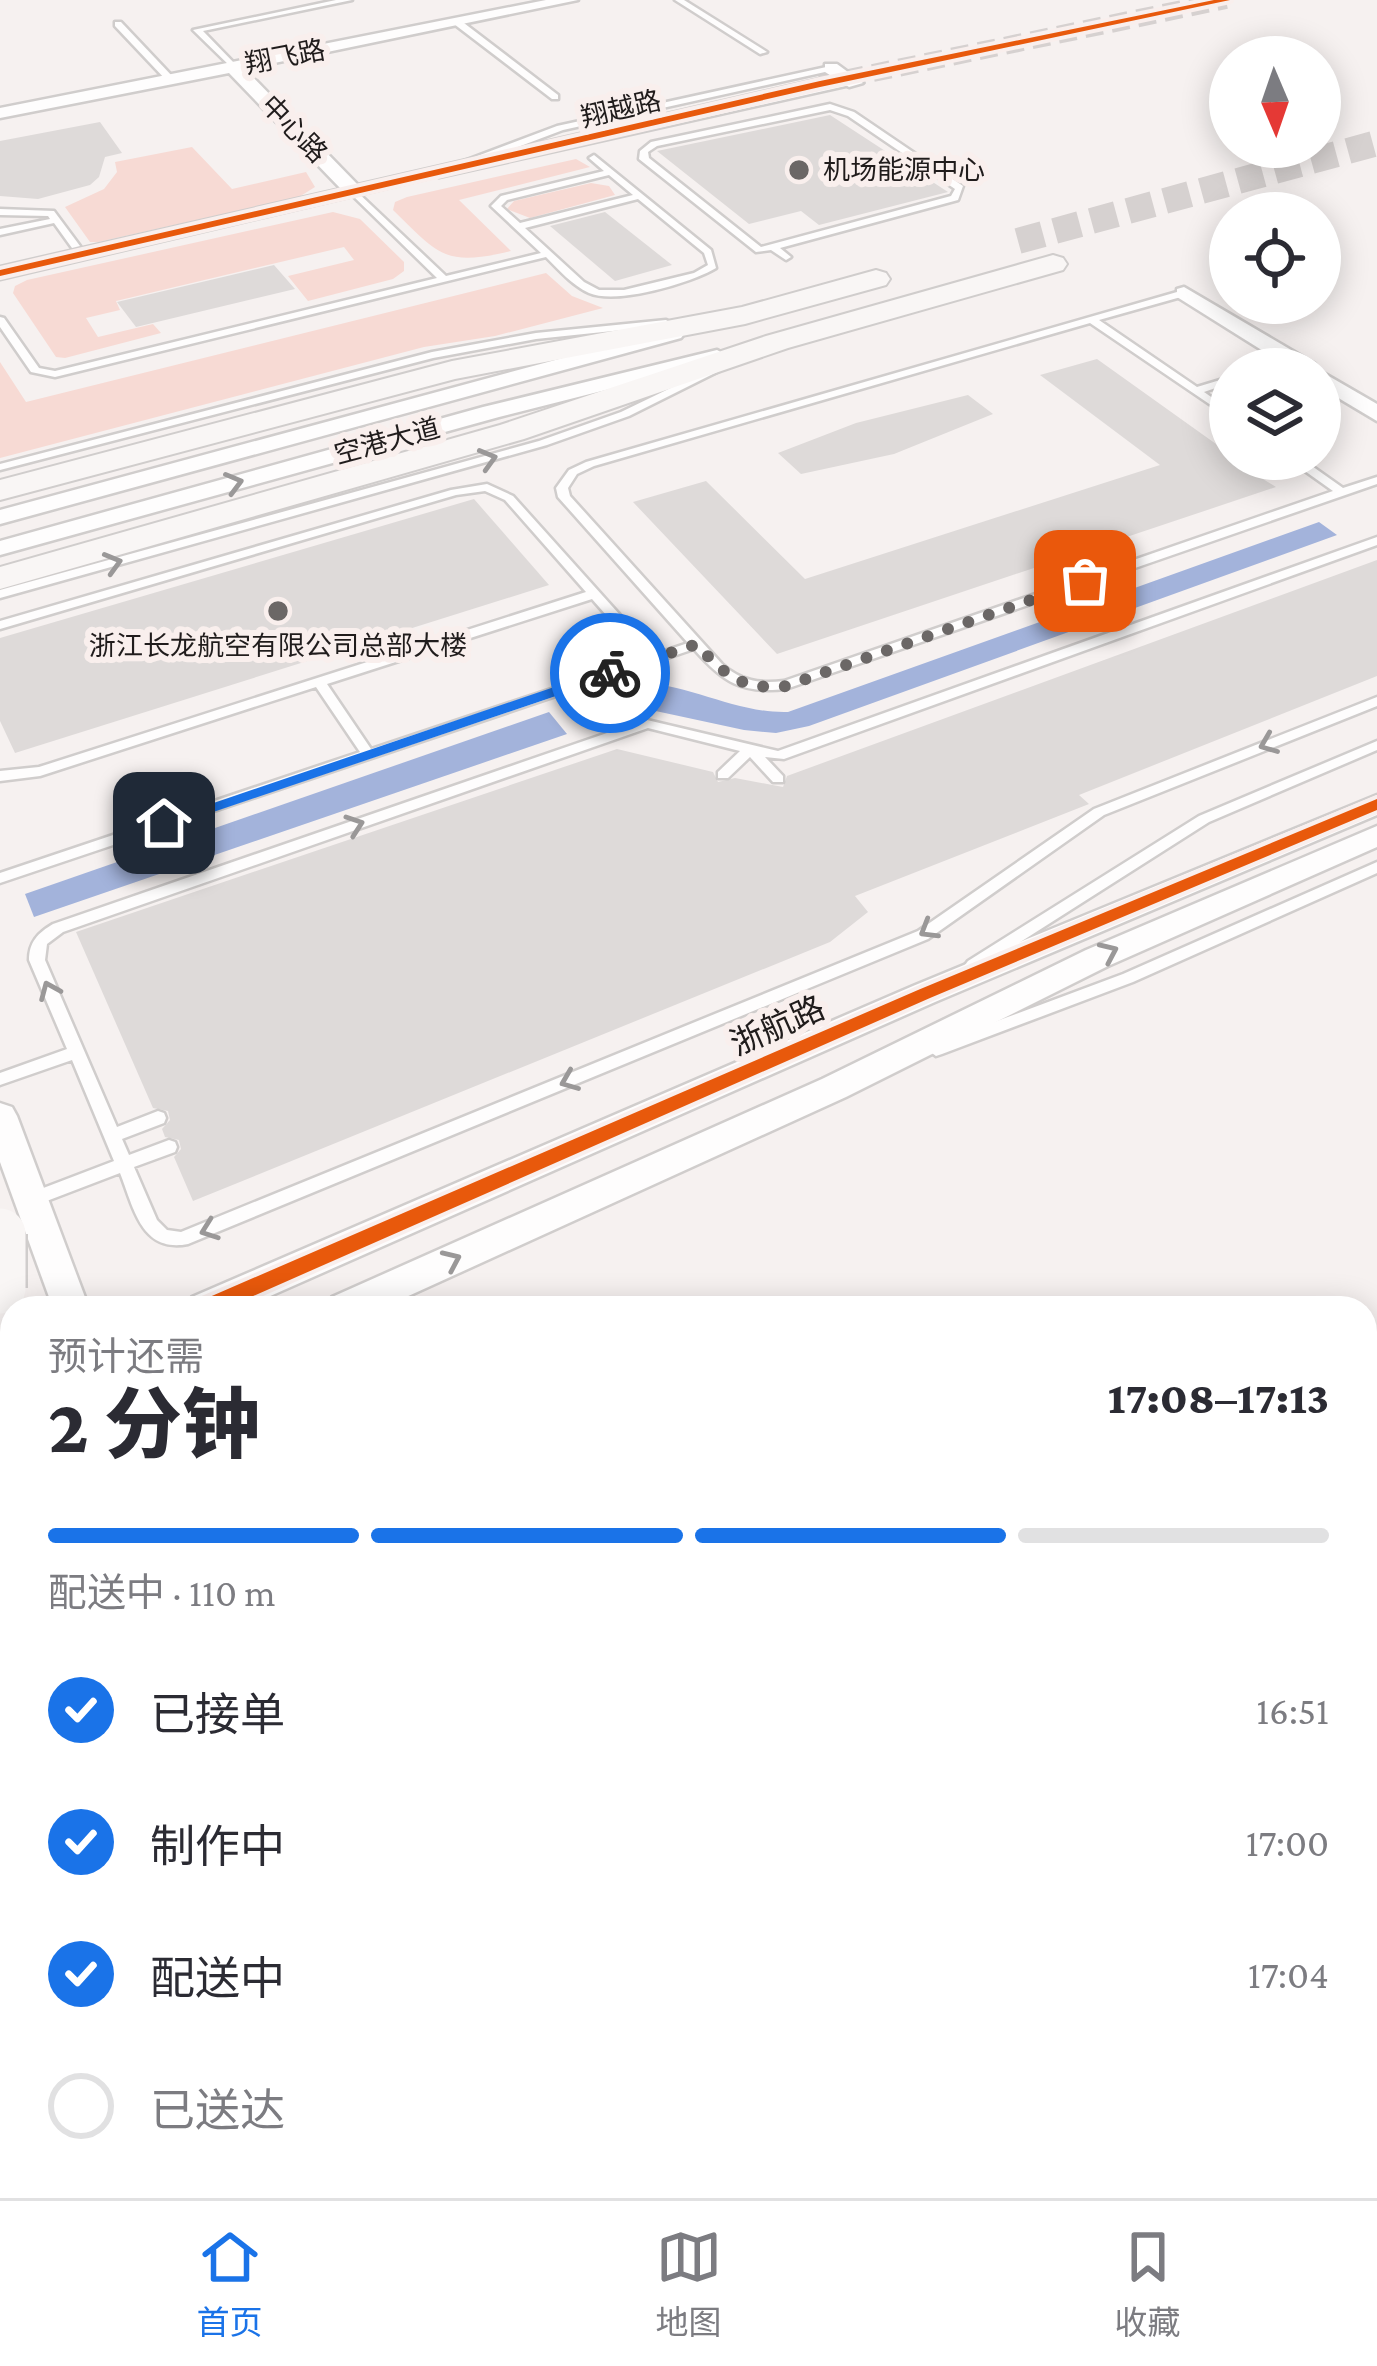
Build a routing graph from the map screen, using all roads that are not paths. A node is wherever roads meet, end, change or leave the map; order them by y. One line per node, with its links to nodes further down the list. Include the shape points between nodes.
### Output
1 (348, 0): 7 (lane, via 197,30)
2 (570, 0): 4 (street, 翔飞路)
3 (679, 0): 6 (lane)
4 (457, 22): 7 (street, 翔飞路); 10 (lane)
5 (118, 24): 8 (lane)
6 (763, 52)
7 (233, 67): 8 (street, 翔飞路); 17 (street, 中心路)
8 (170, 80): 11 (street, 翔飞路)
9 (855, 83): 12 (lane, 翔越路); 16 (street, 翔越路, via 825,76)
10 (555, 97)
11 (0, 113)
12 (675, 124): 13 (lane); 16 (lane, 翔越路)
13 (690, 136): 24 (lane, via 654,144 644,159 759,250); 24 (lane, via 841,109 960,188 940,204)
14 (594, 158): 15 (lane)
15 (610, 172): 18 (lane); 21 (lane, via 498,201)
16 (397, 181): 17 (street, 翔越路)
17 (354, 192): 29 (street, 翔越路); 30 (lane)
18 (639, 196): 21 (lane); 25 (lane, via 708,252 713,266 624,293 597,293)
19 (0, 215): 20 (lane, via 51,213); 22 (lane)
20 (56, 220): 22 (lane); 23 (lane)
21 (517, 227): 25 (lane)
22 (4, 231)
23 (75, 246)
24 (773, 247): 26 (lane)
25 (547, 254): 30 (lane)
26 (786, 257)
27 (1053, 264): 35 (main road, 空港大道)
28 (904, 272): 32 (main road, 空港大道)
29 (0, 273)
30 (444, 279): 34 (lane, via 46,375)
31 (1184, 293): 33 (lane); 36 (street)
32 (745, 315): 42 (lane, via 432,355); 45 (main road, 空港大道, via 452,370); 47 (street, 空港大道)
33 (1091, 319): 38 (lane); 58 (lane, via 573,472 564,497)
34 (0, 320)
35 (777, 342): 49 (street, 空港大道, one-way to 35); 54 (main road, 空港大道, via 512,432); 56 (lane, one-way to 35, via 543,443)
36 (1273, 348)
37 (1209, 387): 38 (lane)
38 (1195, 391): 40 (lane)
39 (1341, 391): 41 (street)
40 (1209, 401)
41 (1377, 414)
42 (0, 467)
43 (1325, 480): 46 (lane)
44 (1377, 480): 46 (lane)
45 (0, 490)
46 (1342, 492): 58 (lane, via 786,686 744,685)
47 (0, 517)
48 (1377, 541): 50 (lane)
49 (0, 548)
50 (1352, 550): 51 (lane); 52 (lane)
51 (1371, 563)
52 (1313, 564): 53 (lane); 64 (lane)
53 (1331, 577)
54 (0, 578)
55 (595, 594): 57 (lane, via 509,498 487,487); 59 (lane); 60 (lane)
56 (0, 595)
57 (0, 625)
58 (697, 644): 59 (lane)
59 (652, 659): 61 (lane)
60 (319, 682): 68 (lane); 70 (lane, via 40,771)
61 (573, 685): 63 (lane); 68 (lane)
62 (1377, 701): 84 (lane, one-way to 84, via 1099,812 923,935 203,1233 162,1237)
63 (616, 735): 66 (lane, via 647,724); 77 (lane, one-way to 63, via 37,960 43,936)
64 (836, 735): 66 (lane, via 779,755); 67 (lane)
65 (1377, 745): 76 (lane, 浙航路, via 1204,819)
66 (750, 748): 69 (lane); 71 (lane)
67 (852, 752)
68 (368, 754): 75 (lane)
69 (722, 775)
70 (0, 776)
71 (778, 779)
72 (1377, 804): 76 (street, 浙航路)
73 (1377, 836): 79 (street, one-way to 73, via 1097,958)
74 (1377, 867): 79 (lane, via 1128,978)
75 (0, 878)
76 (924, 994): 89 (street, 浙航路)
77 (76, 1052): 78 (lane); 82 (lane)
78 (0, 1079)
79 (834, 1088): 90 (street, one-way to 79)
80 (0, 1116): 85 (street)
81 (158, 1118): 82 (lane)
82 (112, 1136): 84 (lane)
83 (170, 1147): 84 (lane)
84 (124, 1164): 85 (lane)
85 (19, 1208): 86 (street); 87 (main road, bridge); 88 (street)
86 (0, 1247)
87 (0, 1284)
88 (65, 1296)
89 (232, 1296)
90 (372, 1296)

